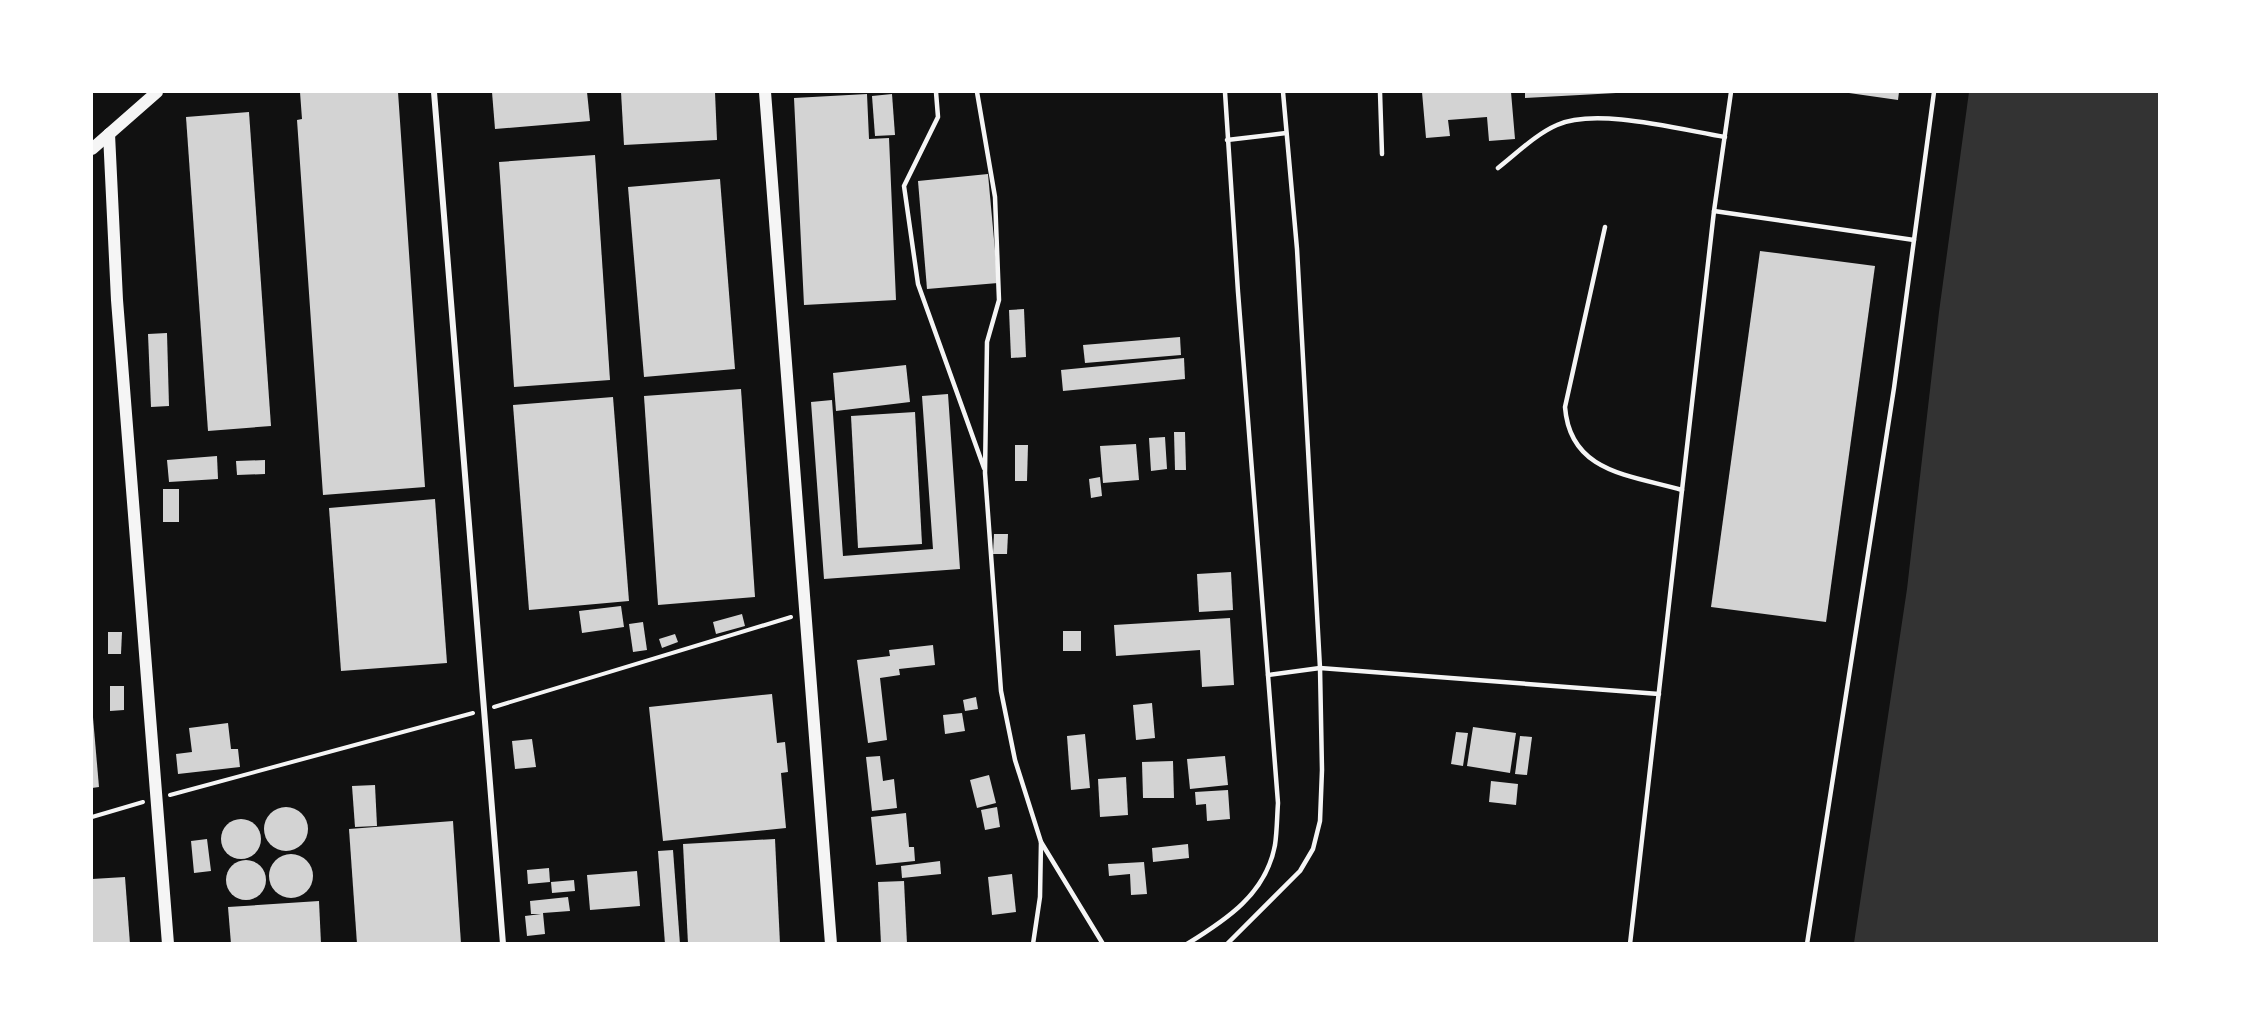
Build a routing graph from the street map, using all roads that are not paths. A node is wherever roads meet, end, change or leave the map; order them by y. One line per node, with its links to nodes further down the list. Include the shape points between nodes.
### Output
1 (157, 92): 12 (main road)
2 (434, 92): 28 (street)
3 (765, 92): 29 (main road)
4 (936, 92): 21 (lane, via 938,117 903,186 918,284)
5 (977, 92): 21 (lane, via 995,197 999,300 987,342)
6 (1225, 92): 14 (lane)
7 (1283, 92): 11 (lane)
8 (1380, 92): 16 (lane)
9 (1731, 92): 13 (lane)
10 (1934, 92): 20 (lane)
11 (1286, 133): 14 (lane); 23 (lane, via 1297,249)
12 (109, 134): 15 (main road); 27 (main road, via 117,300)
13 (1725, 137): 17 (lane, via 1605,118 1577,118 1556,125); 18 (lane)
14 (1227, 140): 24 (lane)
15 (92, 149)
16 (1382, 154)
17 (1498, 168)
18 (1714, 211): 20 (lane); 22 (lane)
19 (1605, 227): 22 (lane, via 1565,407 1567,429 1581,452 1602,467)
20 (1914, 240): 35 (lane)
21 (985, 473): 26 (lane, via 1001,691 1015,760)
22 (1682, 490): 25 (lane)
23 (1320, 669): 24 (lane); 25 (lane); 33 (lane, via 1322,770 1320,821 1313,849 1300,871)
24 (1268, 675): 32 (lane, via 1278,803 1275,846 1267,868 1244,904 1225,921)
25 (1659, 694): 34 (lane)
26 (1041, 842): 30 (lane, via 1040,897); 31 (lane)
27 (168, 944)
28 (502, 944)
29 (831, 944)
30 (1033, 944)
31 (1103, 944)
32 (1187, 944)
33 (1227, 944)
34 (1630, 944)
35 (1807, 944)

